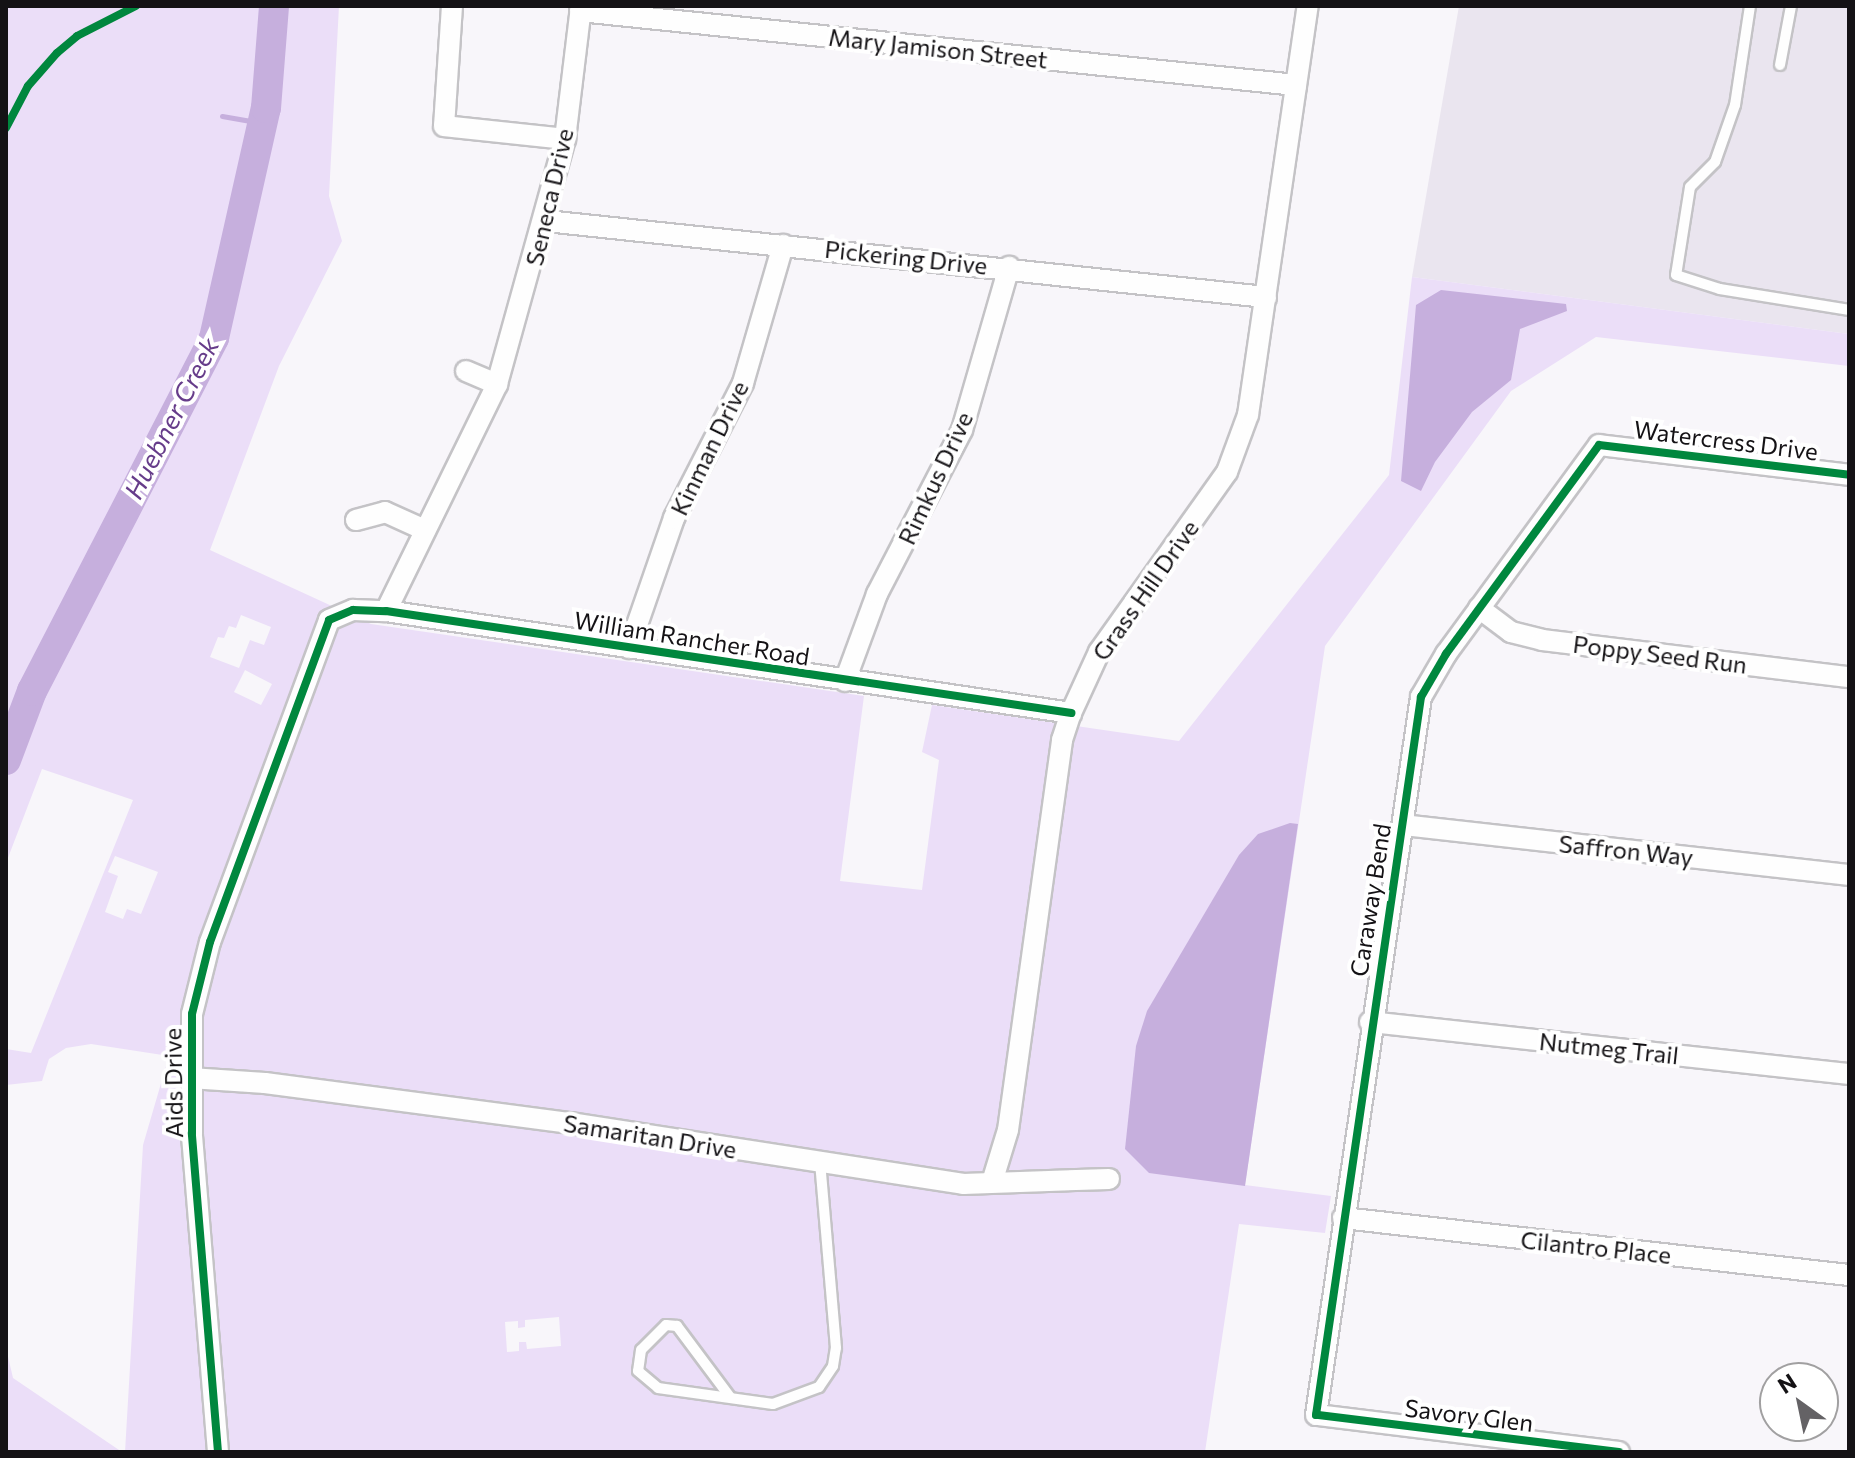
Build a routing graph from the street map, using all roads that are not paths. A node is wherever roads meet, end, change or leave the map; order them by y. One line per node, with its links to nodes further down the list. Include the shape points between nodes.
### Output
1 (452, 6): 8 (street, via 444,126)
2 (1308, 6): 7 (street, Grass Hill Drive)
3 (1750, 6): 13 (lane, via 1735,105 1715,162 1690,187 1676,275 1720,289)
4 (1791, 6): 6 (lane)
5 (580, 8): 7 (street, Mary Jamison Street); 8 (street, Seneca Drive)
6 (1780, 65)
7 (1296, 85): 12 (street, Grass Hill Drive)
8 (565, 139): 9 (street, Seneca Drive)
9 (546, 221): 10 (street, Pickering Drive); 15 (street, Seneca Drive)
10 (783, 245): 11 (street, Pickering Drive); 23 (street, Kinman Drive, via 743,383 674,518)
11 (1009, 267): 12 (street, Pickering Drive); 25 (street, Rimkus Drive, via 962,430 871,606)
12 (1266, 297): 26 (street, Grass Hill Drive, via 1248,415 1227,472 1099,652)
13 (1849, 310)
14 (466, 371): 15 (street)
15 (497, 384): 19 (street, Seneca Drive)
16 (1599, 445): 17 (street, Watercress Drive); 20 (street, Caraway Bend)
17 (1849, 475)
18 (356, 520): 19 (street, via 385,512)
19 (425, 530): 21 (street, Seneca Drive)
20 (1479, 608): 24 (street, Poppy Seed Run, via 1511,632 1542,640); 27 (street, Caraway Bend, via 1421,697)
21 (386, 611): 22 (street, William Rancher Road, via 339,614 329,620); 23 (street, William Rancher Road)
22 (322, 640): 31 (street, Aids Drive, via 210,942 192,1014)
23 (629, 648): 25 (street, William Rancher Road)
24 (1849, 677)
25 (845, 681): 26 (street, William Rancher Road)
26 (1071, 713): 33 (street, Grass Hill Drive, via 1062,740 1008,1130)
27 (1403, 825): 28 (street, Saffron Way); 29 (street, Caraway Bend)
28 (1849, 875)
29 (1370, 1022): 30 (street, Nutmeg Trail); 35 (street, Caraway Bend)
30 (1849, 1074)
31 (190, 1078): 32 (street, Samaritan Drive, via 311,1089); 40 (street, Aids Drive)
32 (820, 1162): 33 (street, Samaritan Drive, via 963,1184); 37 (lane, via 835,1323 833,1366 819,1387 794,1399 773,1404)
33 (993, 1179): 34 (street, Samaritan Drive)
34 (1109, 1179)
35 (1343, 1218): 36 (street, Cilantro Place); 38 (street, Caraway Bend)
36 (1849, 1275)
37 (730, 1397): 37 (lane, via 649,1385 638,1371 646,1341 666,1325 677,1326)
38 (1316, 1415): 39 (street, Savory Glen)
39 (1432, 1442): 41 (street, Savory Glen)
40 (218, 1452)
41 (1619, 1452)

